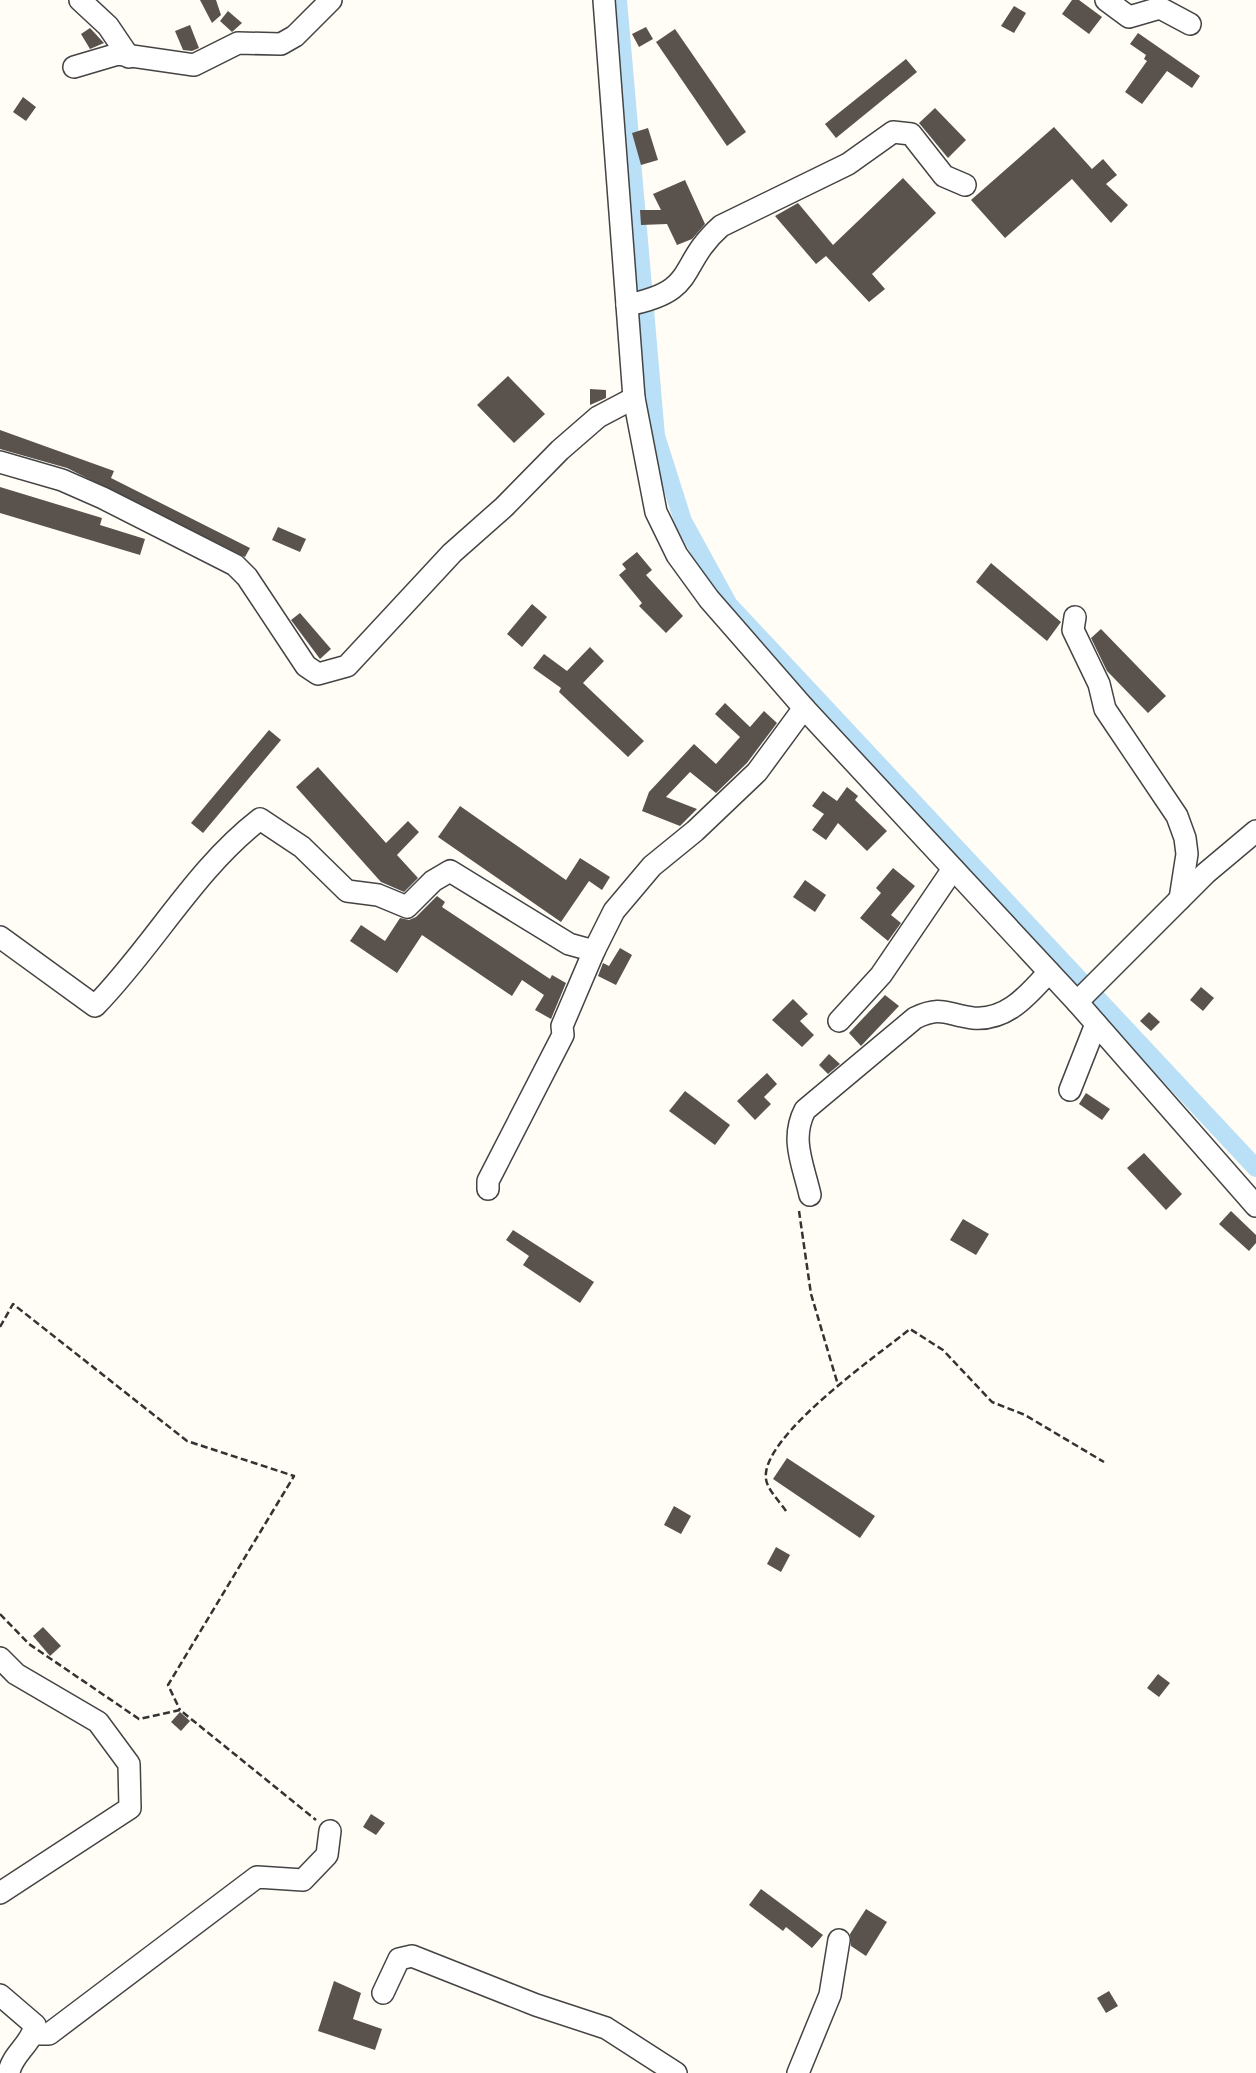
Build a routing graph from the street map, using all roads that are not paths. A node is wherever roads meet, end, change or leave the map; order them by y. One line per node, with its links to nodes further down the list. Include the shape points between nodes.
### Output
1 (80, 0): 6 (street, via 108,26)
2 (331, 0): 6 (street, via 281,44 238,43 194,65)
3 (604, 0): 9 (street)
4 (1106, 0): 5 (street, via 1129,17 1160,8)
5 (1190, 24)
6 (129, 57): 7 (street, via 110,55)
7 (74, 67)
8 (965, 185): 9 (street, via 943,176 911,134 893,132 848,164 722,226 677,288 655,300)
9 (626, 305): 10 (street)
10 (634, 398): 11 (street, via 598,417 560,450 433,572 347,666 318,674 306,666 235,565 83,489); 13 (street, via 656,512 677,555)
11 (0, 462)
12 (1075, 617): 16 (street, via 1073,630 1099,684 1105,709 1177,816 1187,854)
13 (804, 708): 15 (street); 18 (street, via 757,772 652,866 614,911)
14 (1256, 831): 16 (street)
15 (953, 869): 19 (street); 21 (street, via 881,975)
16 (1180, 899): 20 (street)
17 (0, 937): 18 (street, via 95,1006 127,974 231,842 260,820 302,847 347,891 378,895 407,907 450,871 569,944)
18 (594, 951): 24 (street, via 562,1026 563,1035 488,1181)
19 (1049, 972): 20 (street); 25 (street, via 1017,1006 1001,1014 973,1018 945,1010 915,1018 805,1110 797,1137)
20 (1077, 1002): 22 (street)
21 (839, 1021)
22 (1096, 1024): 23 (street); 26 (street)
23 (1070, 1090)
24 (488, 1189)
25 (810, 1195)
26 (1256, 1206)
27 (0, 1658): 29 (street, via 16,1675 99,1722 130,1764 130,1808)
28 (330, 1831): 33 (street, via 327,1855 303,1880 257,1877 49,2034)
29 (0, 1893)
30 (839, 1940): 36 (street, via 830,1995)
31 (383, 1993): 35 (street, via 399,1959 412,1956 606,2028)
32 (0, 1995): 33 (street, via 34,2021)
33 (34, 2034): 34 (street)
34 (9, 2073)
35 (676, 2073)
36 (798, 2073)

